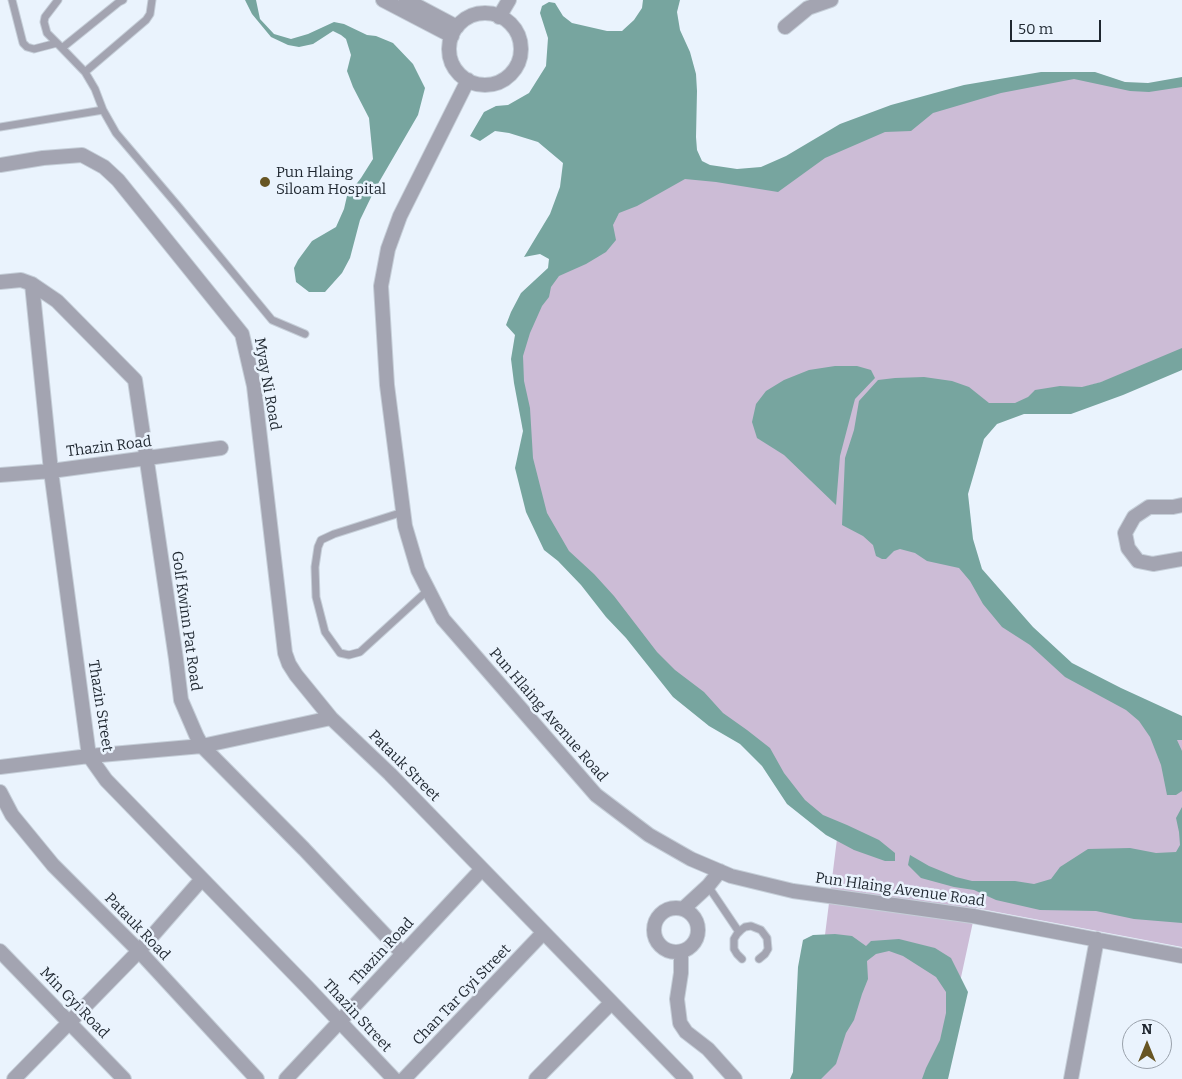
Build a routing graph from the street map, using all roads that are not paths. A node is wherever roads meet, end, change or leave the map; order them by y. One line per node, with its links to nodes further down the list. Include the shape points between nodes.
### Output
1 (12, 0): 12 (lane, via 23,44 27,48)
2 (58, 0): 12 (lane, via 44,22 47,33)
3 (123, 0): 12 (lane)
4 (152, 0): 13 (lane, via 146,20)
5 (383, 0): 11 (street)
6 (406, 0): 11 (street)
7 (509, 0): 9 (street)
8 (830, 0): 10 (street, via 808,8)
9 (499, 17): 11 (street, via 476,15 464,20); 14 (street, via 514,28 520,42 519,62 508,77 497,83 490,85)
10 (785, 27)
11 (455, 31): 14 (street, via 449,48 451,60 457,71)
12 (59, 46): 13 (lane)
13 (85, 72): 15 (lane)
14 (468, 80): 26 (street, Pun Hlaing Avenue Road, via 400,216 388,249 381,286 387,386)
15 (103, 110): 16 (lane); 20 (lane, via 116,133 272,320)
16 (0, 127)
17 (0, 165): 29 (street, Myay Ni Road, via 82,155 104,168 118,180 242,334 254,386 285,653 296,676)
18 (0, 282): 19 (street, via 22,280)
19 (32, 284): 22 (street, Golf Kwinn Pat Road, via 57,301 135,380); 23 (street, Thazin Street)
20 (305, 334)
21 (221, 448): 22 (street, Thazin Road)
22 (147, 459): 23 (street, Thazin Road); 30 (street, Golf Kwinn Pat Road, via 181,700)
23 (52, 471): 24 (street, Thazin Road); 31 (street, Thazin Street)
24 (0, 475)
25 (1182, 505): 27 (street, via 1149,507 1134,517 1126,533 1128,548 1138,561 1153,564)
26 (404, 512): 28 (street, Pun Hlaing Avenue Road, via 418,570); 28 (lane, via 321,540 315,567 316,597 325,632 340,652 349,655 360,652)
27 (1182, 559)
28 (428, 590): 35 (street, Pun Hlaing Avenue Road, via 442,619 596,795 649,835)
29 (330, 718): 30 (street); 34 (street, Patauk Street, via 390,774)
30 (202, 746): 31 (street); 45 (street, Golf Kwinn Pat Road)
31 (89, 756): 32 (street); 36 (street, Thazin Street, via 106,780)
32 (0, 767)
33 (0, 792): 43 (street, Patauk Road, via 12,815 53,865)
34 (482, 869): 40 (street, Patauk Street); 45 (street, Thazin Road)
35 (720, 871): 37 (street); 41 (street, Pun Hlaing Avenue Road, via 793,891 973,916)
36 (202, 879): 43 (street); 51 (street, Thazin Street)
37 (708, 886): 38 (street); 39 (lane)
38 (684, 909): 44 (street, via 694,916 698,934 692,946); 44 (street, via 665,910 656,919 653,932 662,948)
39 (739, 932): 47 (lane, via 734,938 734,949); 48 (lane, via 751,926 765,934 768,949)
40 (543, 933): 49 (street, Patauk Street); 57 (street, Chan Tar Gyi Street)
41 (1097, 939): 46 (street, Pun Hlaing Avenue Road); 61 (street)
42 (0, 950): 50 (street, Min Gyi Road)
43 (138, 951): 50 (street); 54 (street, Patauk Road)
44 (681, 952): 60 (street, via 677,999 680,1023)
45 (403, 954): 51 (street, Thazin Road)
46 (1182, 956)
47 (742, 959)
48 (759, 959)
49 (612, 1003): 58 (street); 59 (street, Patauk Street)
50 (69, 1021): 52 (street); 53 (street, Min Gyi Road)
51 (340, 1022): 55 (street, Thazin Road); 56 (street, Thazin Street)
52 (14, 1079)
53 (124, 1079)
54 (257, 1079)
55 (286, 1079)
56 (394, 1079)
57 (404, 1079)
58 (536, 1079)
59 (686, 1079)
60 (735, 1079)
61 (1071, 1079)

